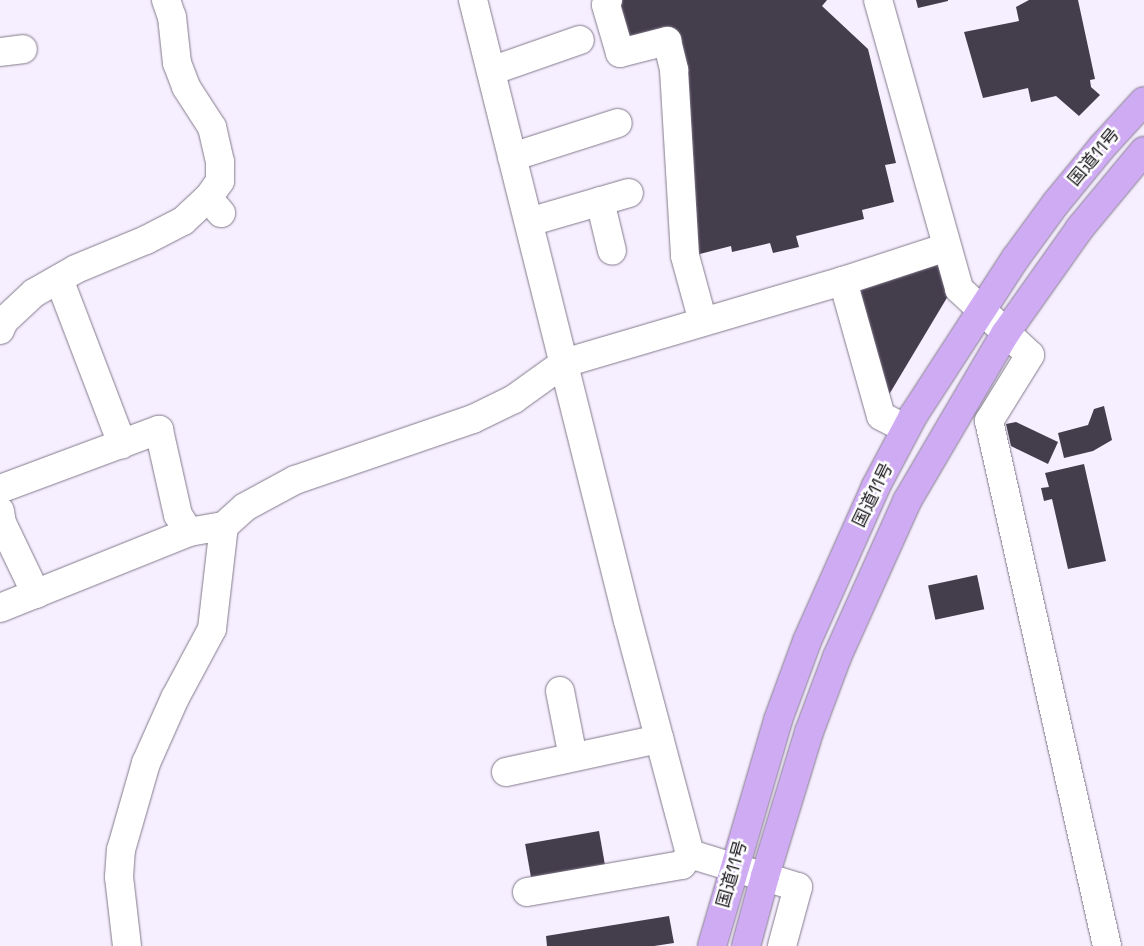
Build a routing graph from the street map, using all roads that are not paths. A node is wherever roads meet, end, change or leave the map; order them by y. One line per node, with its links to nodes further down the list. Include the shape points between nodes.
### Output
1 (166, 0): 16 (street, via 172,17 177,63 186,87 212,128 220,162 215,206)
2 (473, 0): 6 (street)
3 (608, 0): 20 (street, via 606,5 620,53 667,41 674,70 685,256)
4 (878, 0): 14 (street)
5 (580, 40): 6 (street)
6 (491, 71): 10 (street)
7 (1144, 101): 18 (highway, 国道11号, via 1056,202)
8 (618, 123): 10 (street)
9 (1144, 152): 21 (highway, 国道11号, via 1080,228)
10 (512, 157): 13 (street)
11 (629, 192): 12 (street)
12 (600, 201): 13 (street); 15 (street)
13 (529, 222): 22 (street)
14 (947, 247): 17 (street); 18 (street, via 959,289)
15 (612, 251)
16 (59, 279): 19 (street, via 34,293); 24 (street)
17 (843, 281): 20 (street); 23 (street, via 881,416)
18 (980, 310): 21 (street); 23 (highway, 国道11号)
19 (1, 320)
20 (703, 322): 22 (street)
21 (1005, 334): 37 (highway, 国道11号, via 908,502 840,648 809,732); 43 (street, via 1030,355 989,421)
22 (564, 363): 27 (street, via 514,399 473,419 295,480 245,507); 32 (street)
23 (906, 429): 36 (highway, 国道11号, via 872,494 807,641 778,720)
24 (122, 444): 25 (street); 28 (street, via 159,430 178,514)
25 (0, 489)
26 (0, 511): 29 (street, via 2,523)
27 (224, 526): 28 (street); 39 (street, via 212,630 175,698 146,763 121,850)
28 (189, 532): 29 (street)
29 (36, 594): 30 (street)
30 (0, 608)
31 (560, 691): 33 (street)
32 (659, 739): 33 (street); 35 (street)
33 (573, 757): 34 (street)
34 (506, 772)
35 (690, 854): 36 (street); 38 (street, via 682,865)
36 (734, 866): 37 (street); 40 (highway, 国道11号)
37 (765, 876): 41 (highway, 国道11号); 42 (street, via 798,887)
38 (527, 892)
39 (121, 939)
40 (712, 946)
41 (746, 946)
42 (782, 946)
43 (1107, 946)

